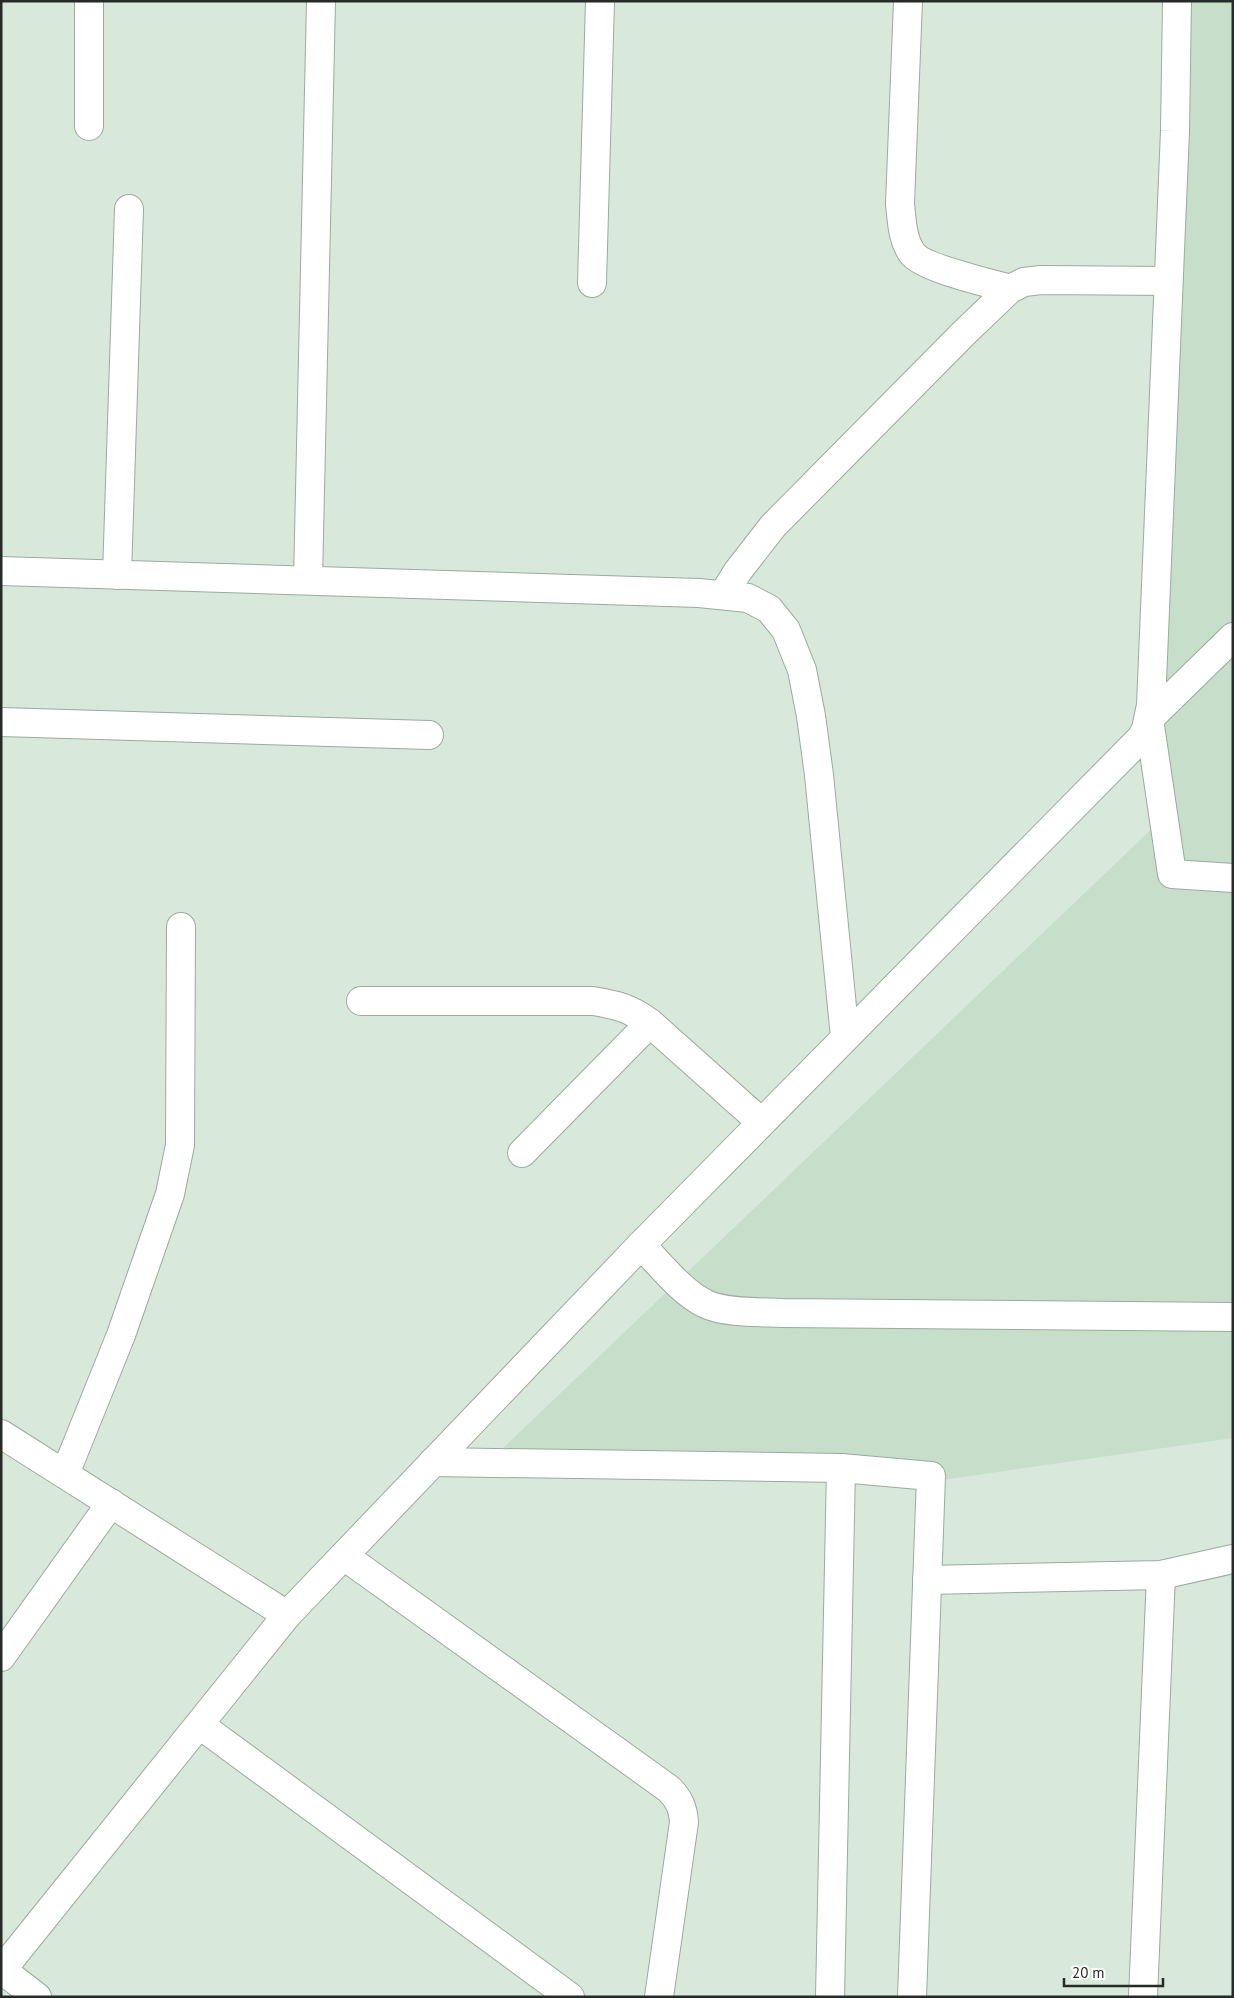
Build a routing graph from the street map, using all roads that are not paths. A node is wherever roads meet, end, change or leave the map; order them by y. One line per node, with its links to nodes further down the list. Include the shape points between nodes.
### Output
1 (88, 1): 6 (street)
2 (321, 1): 13 (street)
3 (600, 1): 9 (street)
4 (908, 1): 10 (street, via 900,204 904,236 913,255 936,268)
5 (1177, 1): 8 (street)
6 (89, 126)
7 (129, 209): 12 (street)
8 (1168, 281): 10 (street, via 1040,280 1024,282); 16 (street)
9 (592, 283)
10 (1010, 289): 14 (street, via 773,526)
11 (1, 571): 12 (street)
12 (117, 575): 13 (street)
13 (308, 580): 14 (street)
14 (723, 595): 23 (street, via 748,598 770,609 786,630 802,670 819,775)
15 (1233, 637): 16 (street)
16 (1149, 719): 19 (street, via 1172,874); 23 (street, via 1141,738)
17 (1, 722): 18 (street)
18 (429, 735)
19 (1233, 878)
20 (182, 927): 31 (street, via 180,1145 170,1194 121,1335)
21 (361, 1001): 22 (street, via 593,1001 620,1005)
22 (650, 1024): 24 (street); 25 (street)
23 (846, 1037): 24 (street)
24 (761, 1122): 26 (street)
25 (522, 1153)
26 (641, 1245): 27 (street, via 691,1294 707,1305 738,1311); 29 (street)
27 (1233, 1317)
28 (1, 1434): 31 (street)
29 (433, 1462): 30 (street); 33 (street)
30 (841, 1468): 36 (street, via 931,1476); 44 (street)
31 (65, 1474): 32 (street)
32 (111, 1503): 37 (street); 38 (street)
33 (344, 1556): 37 (street); 43 (street, via 678,1799 684,1822)
34 (1233, 1559): 35 (street)
35 (1160, 1575): 36 (street); 46 (street)
36 (927, 1580): 45 (street)
37 (288, 1615): 39 (street)
38 (1, 1657)
39 (200, 1725): 40 (street); 42 (street)
40 (2, 1971): 41 (street)
41 (37, 1997)
42 (570, 1997)
43 (659, 1997)
44 (830, 1997)
45 (912, 1997)
46 (1143, 1997)

